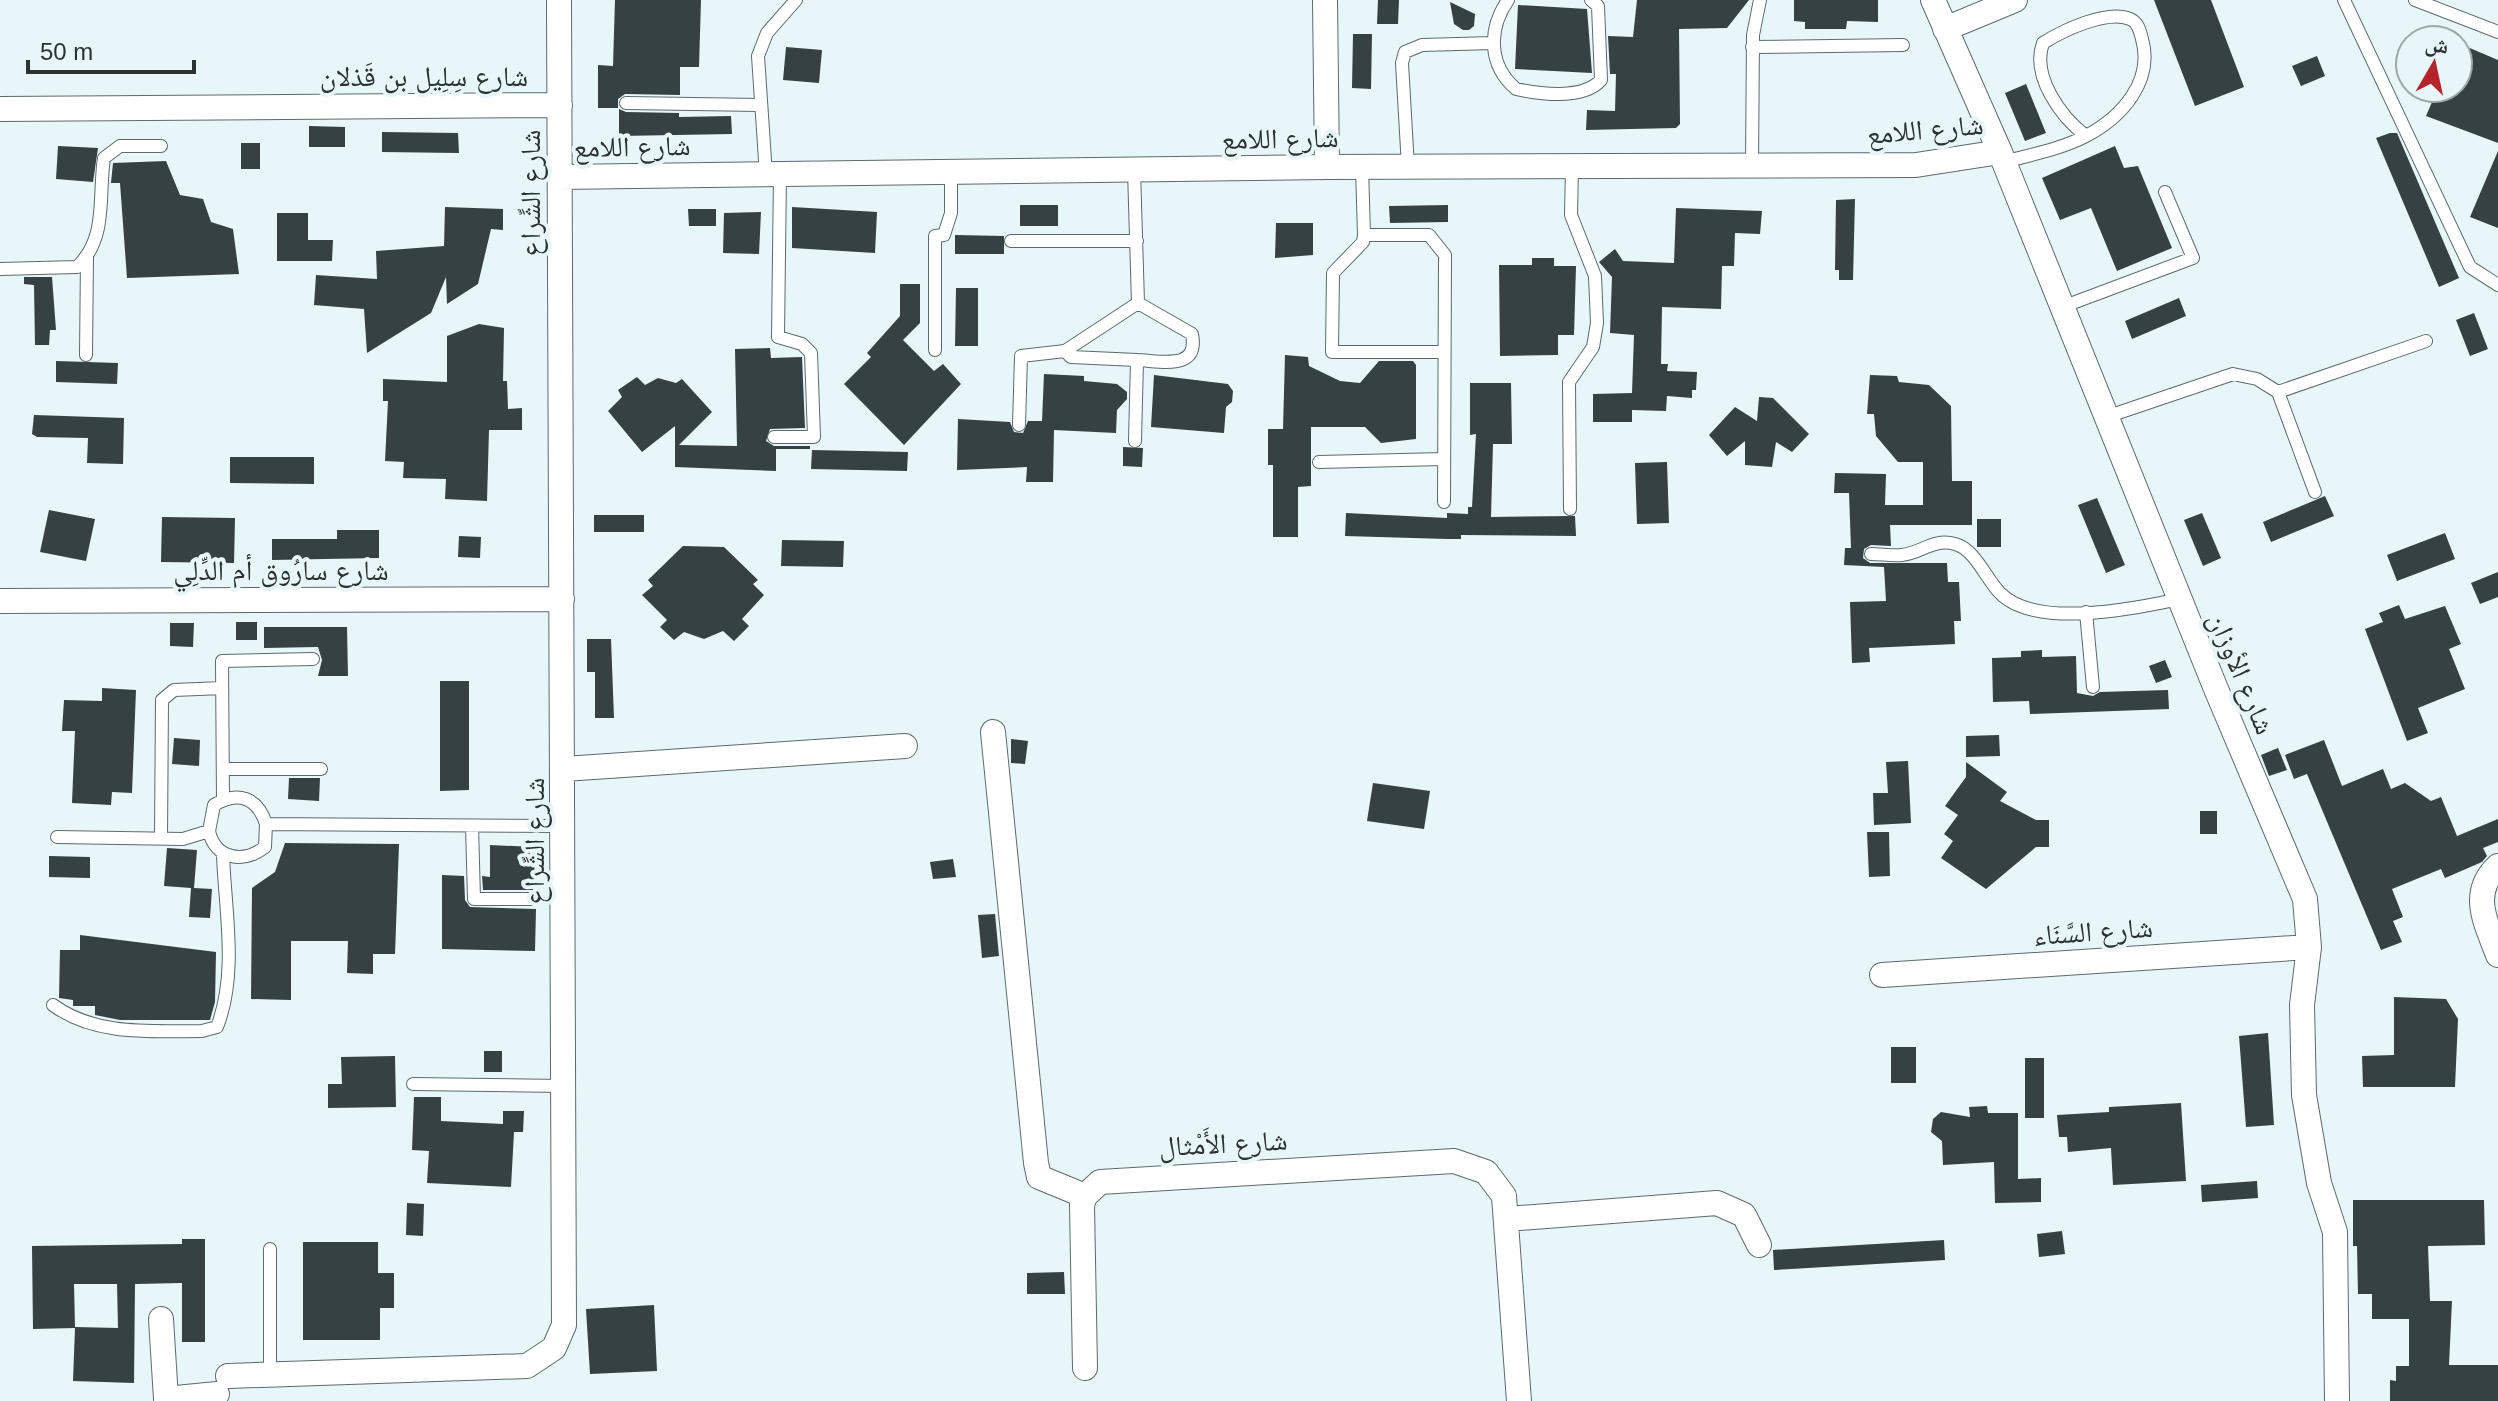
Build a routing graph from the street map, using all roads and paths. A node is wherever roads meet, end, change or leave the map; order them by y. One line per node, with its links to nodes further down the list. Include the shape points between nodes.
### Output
1 (559, 0): 17 (street, شارع الشِّراع)
2 (796, 0): 18 (lane, via 760,46)
3 (1325, 0): 25 (street)
4 (1508, 0): 13 (lane)
5 (1591, 0): 13 (lane, via 1598,6 1601,80 1584,92 1516,89 1496,61)
6 (1760, 0): 15 (lane)
7 (1933, 0): 11 (street, شارع الأوزان)
8 (2015, 0): 11 (street)
9 (2344, 0): 38 (lane, via 2470,267)
10 (2415, 0): 12 (lane)
11 (1945, 29): 22 (street, شارع الأوزان)
12 (2498, 32)
13 (1493, 43): 27 (lane, via 1422,45 1405,52)
14 (1903, 45): 15 (lane)
15 (1752, 47): 24 (lane)
16 (626, 103): 18 (lane)
17 (560, 105): 19 (street, شارع سِلِيل بن قَذلان); 31 (street, شارع الشِّراع)
18 (760, 105): 30 (lane)
19 (0, 109)
20 (2086, 136): 20 (lane, via 2144,80 2144,44 2138,25 2130,19 2110,17 2043,43 2041,66 2062,117); 22 (lane)
21 (161, 146): 36 (lane, via 120,146 104,158 98,231)
22 (2002, 157): 24 (street, شارع اللامع, via 1916,165); 40 (street, شارع الأوزان)
23 (1572, 166): 24 (street, شارع اللامع); 27 (street, شارع اللامع); 56 (lane, via 1571,215 1595,276 1597,323 1593,347 1569,382)
24 (1752, 166)
25 (1327, 167): 26 (street, شارع اللامع); 28 (street, شارع اللامع)
26 (1362, 167): 27 (street, شارع اللامع); 33 (lane)
27 (1408, 167)
28 (1134, 170): 29 (street, شارع اللامع); 35 (lane)
29 (951, 172): 30 (street, شارع اللامع); 42 (lane, via 949,224 944,235 935,236)
30 (773, 174): 31 (street, شارع اللامع); 50 (lane, via 778,337 802,344 811,353 814,437)
31 (560, 177): 58 (street, شارع الشِّراع)
32 (2165, 192): 40 (lane, via 2193,258)
33 (1364, 235): 44 (lane, via 1417,233 1429,235 1442,248); 44 (lane, via 1333,273 1332,352)
34 (1011, 241): 35 (lane)
35 (1137, 241): 39 (lane)
36 (87, 257): 37 (lane, via 64,270); 45 (lane)
37 (0, 269)
38 (2498, 285)
39 (1138, 303): 43 (lane); 46 (lane, via 1192,334 1195,348 1183,360)
40 (2062, 307): 48 (street, شارع الأوزان)
41 (2426, 341): 47 (lane)
42 (935, 350)
43 (1065, 351): 46 (lane, via 1071,357); 49 (lane, via 1021,356)
44 (1444, 352): 52 (lane)
45 (86, 355)
46 (1137, 360): 51 (lane)
47 (2278, 392): 48 (lane, via 2257,379 2233,374); 54 (lane)
48 (2106, 417): 59 (street, شارع الأوزان)
49 (1019, 425)
50 (774, 437)
51 (1135, 441)
52 (1443, 459): 53 (lane); 55 (lane)
53 (1319, 462)
54 (2315, 492)
55 (1444, 502)
56 (1570, 509)
57 (1871, 554): 61 (lane, via 1906,555 1925,545 1958,544 2008,602 2039,611)
58 (562, 599): 60 (street, شارع سارُوق أم الدِّلِي); 69 (street, شارع الشِّراع)
59 (2179, 599): 61 (lane); 80 (street, شارع الأوزان, via 2305,899)
60 (0, 601)
61 (2086, 612): 63 (lane)
62 (313, 659): 64 (lane, via 222,661)
63 (2093, 687)
64 (222, 688): 67 (lane); 76 (lane, via 174,690 162,700)
65 (993, 732): 86 (street, via 1036,1163 1039,1177)
66 (905, 746): 69 (street)
67 (223, 769): 68 (lane); 70 (lane)
68 (321, 769)
69 (564, 769): 73 (street, شارع الشِّراع)
70 (223, 800): 71 (lane, via 251,800); 74 (lane, via 214,805)
71 (266, 824): 72 (lane); 77 (lane, via 265,847 256,854)
72 (472, 826): 73 (lane); 79 (lane, via 474,899)
73 (563, 826): 85 (street, شارع الشِّراع)
74 (209, 831): 76 (lane, via 183,839); 77 (lane)
75 (57, 837): 76 (lane)
76 (161, 838)
77 (223, 855): 83 (lane, via 229,963 217,1027 104,1028 81,1023)
78 (2498, 866): 81 (street, via 2481,889 2480,905)
79 (532, 899)
80 (2309, 947): 82 (street, شارع السَّنَاء); 94 (street, شارع الأوزان, via 2302,1065 2310,1139 2335,1232)
81 (2498, 955)
82 (1882, 975)
83 (53, 1005)
84 (413, 1084): 85 (lane)
85 (564, 1086): 92 (street, شارع الشِّراع, via 564,1325 547,1356 516,1368)
86 (1085, 1196): 87 (street, شارع الأَمْثال, via 1109,1179 1454,1161 1477,1166 1494,1178 1504,1196); 91 (street)
87 (1507, 1219): 88 (street, via 1717,1203 1744,1215); 93 (street, شارع الأَمْثال)
88 (1759, 1245)
89 (270, 1249): 92 (lane)
90 (161, 1319): 92 (street, شارع الشِّراع, via 166,1399)
91 (1085, 1368)
92 (270, 1375)
93 (1519, 1401)
94 (2337, 1401)

